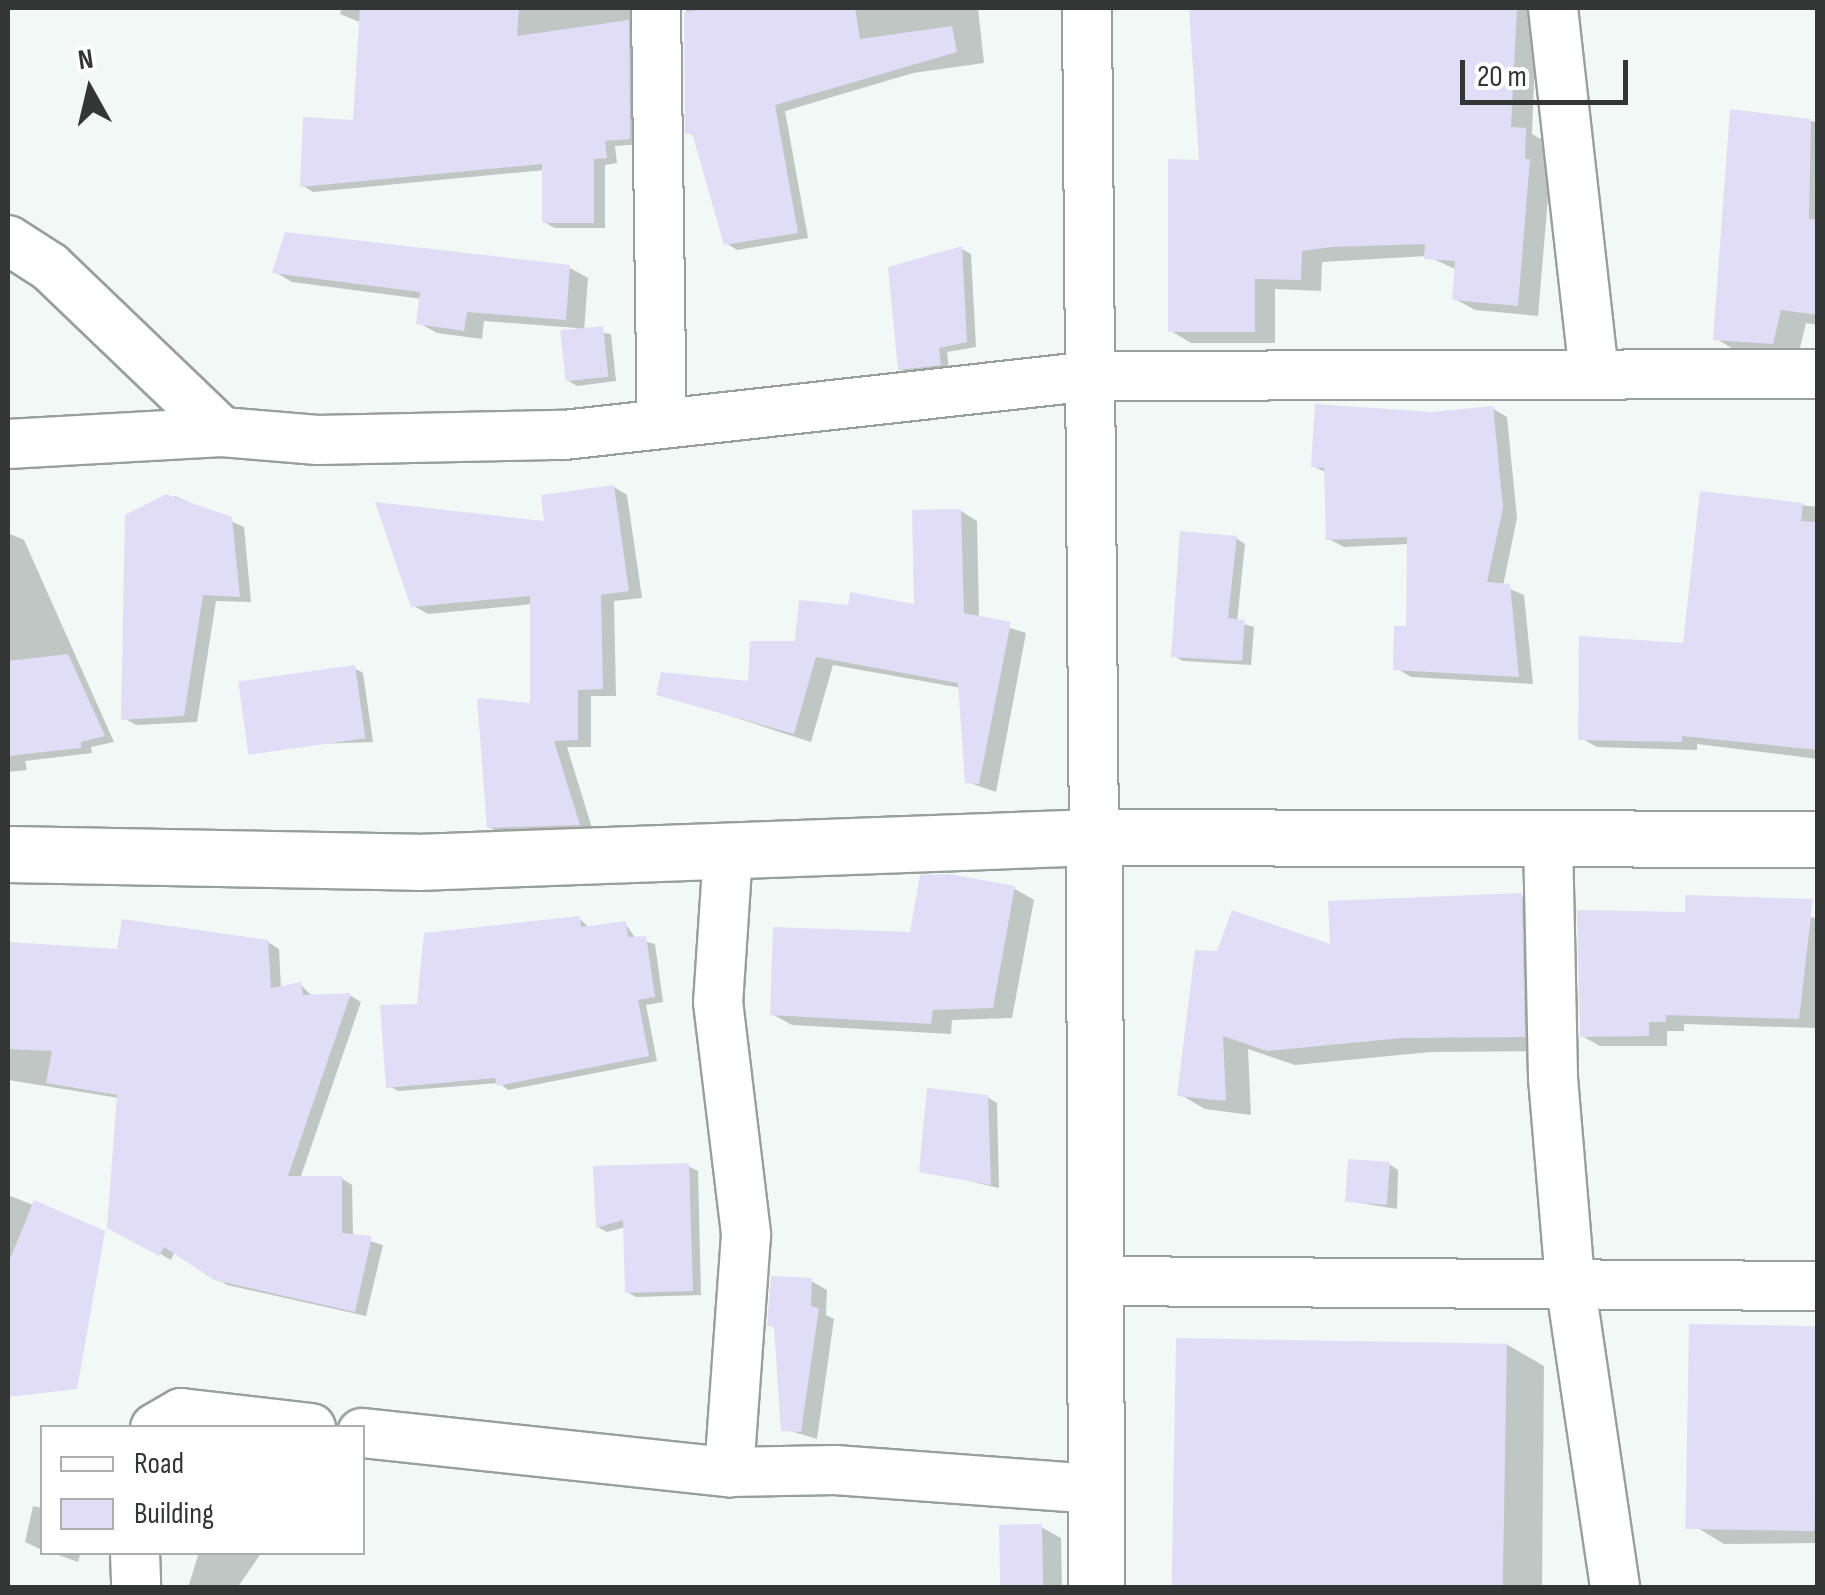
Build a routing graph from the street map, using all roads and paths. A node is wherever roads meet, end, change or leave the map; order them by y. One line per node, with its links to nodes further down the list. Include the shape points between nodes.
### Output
1 (656, 8): 8 (street)
2 (1087, 8): 7 (street)
3 (1552, 8): 5 (street)
4 (8, 240): 9 (street, via 50,267)
5 (1594, 374): 6 (street); 7 (street)
6 (1818, 374)
7 (1092, 376): 8 (street); 11 (street)
8 (662, 422): 9 (street, via 564,435 318,440)
9 (222, 432): 10 (street)
10 (8, 444)
11 (1094, 837): 12 (street); 14 (street); 16 (street)
12 (1548, 838): 13 (street); 17 (street, via 1552,1078)
13 (1818, 839)
14 (728, 853): 15 (street, via 417,862); 22 (street, via 718,1002 746,1235)
15 (8, 854)
16 (1098, 1281): 17 (street); 23 (street)
17 (1570, 1282): 18 (street); 27 (street)
18 (1818, 1286)
19 (161, 1425): 20 (street, via 181,1414)
20 (283, 1425)
21 (365, 1433): 22 (street)
22 (729, 1472): 23 (street, via 836,1470)
23 (1096, 1489): 26 (street)
24 (135, 1555): 25 (street)
25 (136, 1588)
26 (1096, 1588)
27 (1615, 1588)

